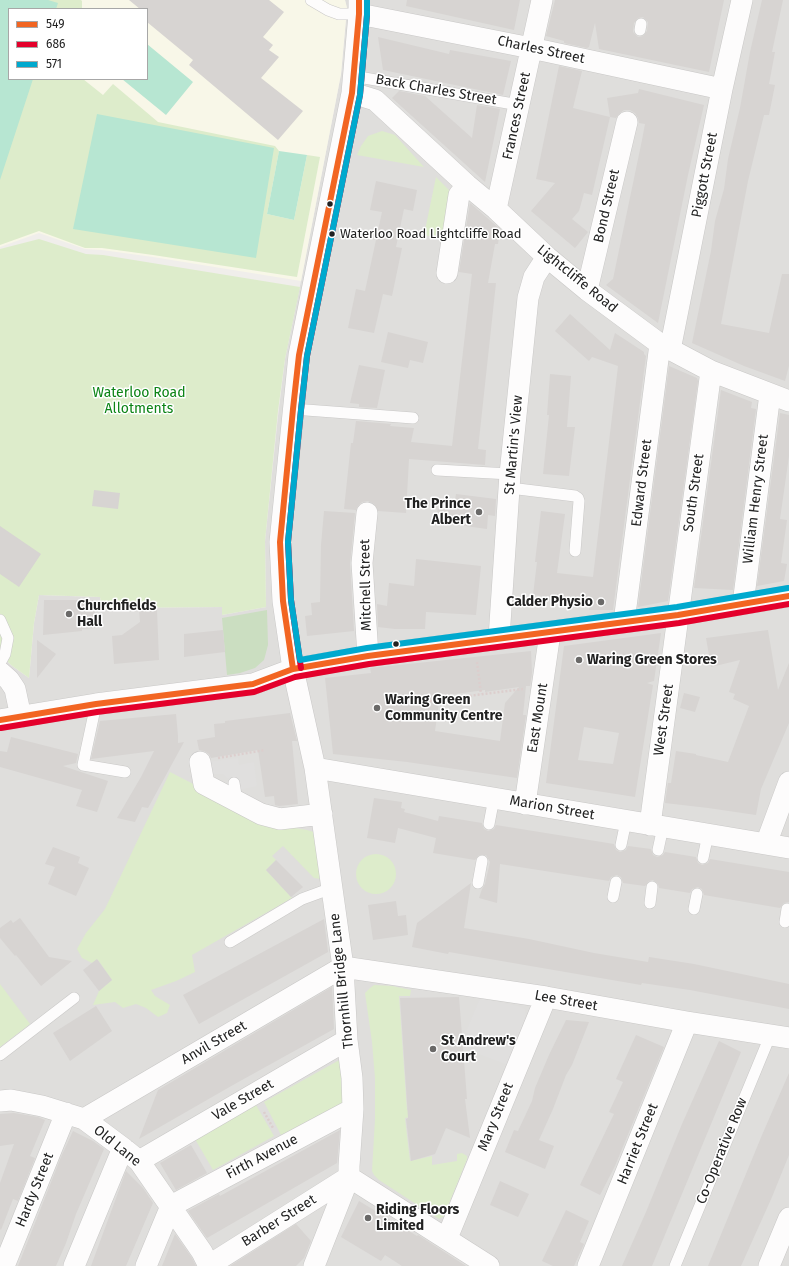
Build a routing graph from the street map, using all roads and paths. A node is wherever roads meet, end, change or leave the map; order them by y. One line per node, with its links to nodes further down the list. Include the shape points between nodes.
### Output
1 (311, 0): 4 (lane, via 339,14)
2 (542, 0): 5 (street, Frances Street)
3 (742, 0): 7 (street, Piggott Street)
4 (359, 7): 5 (street, Charles Street); 6 (street, Thornhill Bridge Lane)
5 (531, 48): 7 (street, Charles Street, via 632,63); 8 (street, Frances Street)
6 (352, 84): 8 (lane, Back Charles Street); 10 (street, Lightcliffe Road, via 375,100); 19 (street, Thornhill Bridge Lane, via 299,355)
7 (722, 89): 15 (street, Piggott Street)
8 (519, 105): 11 (street, Frances Street)
9 (627, 122): 14 (street, Bond Street)
10 (467, 185): 11 (street, Lightcliffe Road); 13 (street, via 459,195)
11 (496, 209): 12 (street, Lightcliffe Road)
12 (547, 257): 14 (street, Lightcliffe Road); 22 (street, St Martin's View, via 534,277 528,298)
13 (447, 273)
14 (587, 290): 15 (street, Lightcliffe Road)
15 (665, 347): 16 (street, Lightcliffe Road); 29 (street, Edward Street)
16 (711, 371): 17 (street, Lightcliffe Road); 27 (street, South Street)
17 (770, 394): 18 (street, Lightcliffe Road); 26 (street, William Henry Street)
18 (789, 401)
19 (293, 409): 20 (lane); 35 (street, Thornhill Bridge Lane, via 280,542 284,601)
20 (413, 418)
21 (437, 470): 22 (lane)
22 (510, 481): 24 (lane, via 578,498); 31 (street, St Martin's View)
23 (367, 513): 33 (street, Mitchell Street, via 362,563)
24 (575, 552)
25 (789, 596): 26 (street)
26 (743, 604): 27 (street)
27 (678, 615): 29 (street); 53 (street, West Street)
28 (0, 620): 34 (lane, via 8,638 5,654)
29 (624, 622): 30 (street)
30 (550, 633): 31 (street); 37 (street, East Mount)
31 (500, 638): 32 (street)
32 (474, 642): 33 (street); 38 (path)
33 (368, 656): 35 (street)
34 (0, 663)
35 (293, 669): 40 (street, via 253,684); 45 (street, Thornhill Bridge Lane)
36 (0, 672): 41 (street, via 15,689)
37 (542, 687): 38 (path); 49 (street, East Mount)
38 (481, 694): 39 (path)
39 (430, 701)
40 (96, 704): 41 (street); 46 (lane, via 83,765)
41 (21, 717): 42 (street)
42 (0, 720)
43 (265, 750): 44 (path)
44 (200, 762): 50 (street, via 204,784 235,792 261,814 280,819)
45 (315, 768): 48 (street, Marion Street); 50 (street, Thornhill Bridge Lane)
46 (125, 772)
47 (789, 782): 55 (street)
48 (494, 798): 49 (street, Marion Street); 52 (lane)
49 (524, 804): 51 (street, Marion Street)
50 (322, 814): 64 (street, Thornhill Bridge Lane)
51 (626, 821): 53 (street, Marion Street); 56 (lane)
52 (489, 824)
53 (656, 826): 54 (street, Marion Street); 58 (lane)
54 (708, 834): 55 (street, Marion Street); 59 (lane)
55 (766, 844): 57 (street, Marion Street)
56 (621, 845)
57 (789, 848)
58 (658, 850)
59 (703, 858)
60 (482, 861): 62 (lane)
61 (616, 882): 66 (lane)
62 (478, 883)
63 (652, 887): 67 (lane)
64 (332, 888): 71 (lane, via 302,898); 72 (street, Thornhill Bridge Lane)
65 (696, 894): 68 (lane)
66 (613, 897)
67 (650, 903)
68 (694, 909)
69 (787, 909): 70 (lane)
70 (785, 922)
71 (230, 942)
72 (343, 967): 73 (street, Lee Street); 77 (street, Thornhill Bridge Lane); 82 (street, Anvil Street)
73 (546, 997): 75 (street, Lee Street); 88 (street, Mary Street, via 515,1059)
74 (74, 998): 78 (lane)
75 (687, 1022): 76 (street, Lee Street); 95 (street, Harriet Street)
76 (780, 1037): 96 (lane, Co-Operative Row)
77 (347, 1040): 79 (street, Vale Street); 81 (street, Thornhill Bridge Lane)
78 (0, 1055)
79 (255, 1094): 83 (path); 84 (street, Vale Street)
80 (0, 1101): 82 (street, Old Lane, via 11,1100 42,1106)
81 (353, 1108): 83 (street, Firth Avenue); 85 (street, Thornhill Bridge Lane)
82 (75, 1116): 84 (street, Old Lane); 89 (street, Hardy Street)
83 (283, 1146): 86 (street, Firth Avenue)
84 (131, 1154): 86 (street, Old Lane); 90 (street)
85 (349, 1177): 88 (street); 92 (street, Barber Street); 93 (street, Thornhill Bridge Lane)
86 (171, 1206): 91 (street); 92 (street, Old Lane)
87 (789, 1218): 97 (street)
88 (447, 1238): 94 (street)
89 (4, 1266)
90 (74, 1266)
91 (146, 1266)
92 (209, 1266)
93 (314, 1266)
94 (488, 1266)
95 (588, 1266)
96 (675, 1266)
97 (769, 1266)

